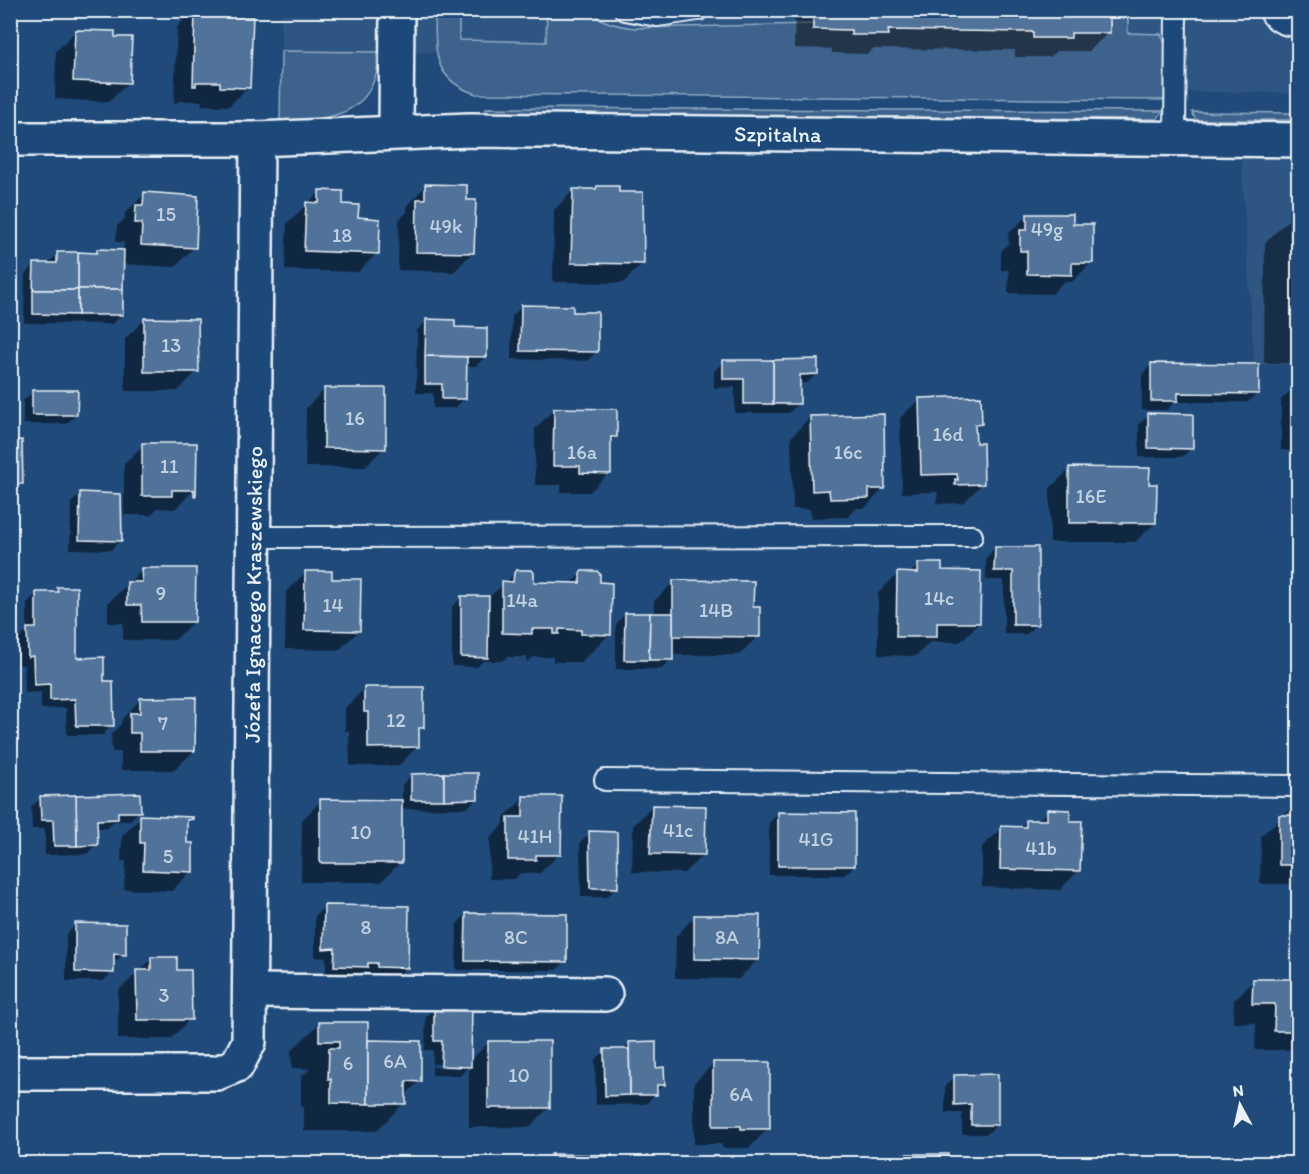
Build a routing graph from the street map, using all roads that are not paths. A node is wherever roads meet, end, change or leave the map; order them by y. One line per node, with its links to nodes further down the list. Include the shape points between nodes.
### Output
1 (397, 10): 7 (street)
2 (625, 10): 3 (lane, via 657,16)
3 (698, 10)
4 (1176, 10): 10 (lane)
5 (1269, 10): 6 (lane, via 1270,15 1287,26)
6 (1299, 26)
7 (396, 132): 9 (street, Szpitalna); 10 (street, Szpitalna)
8 (10, 139): 9 (street)
9 (257, 139): 13 (street, Józefa Ignacego Kraszewskiego)
10 (1175, 139): 11 (street, Szpitalna)
11 (1299, 140)
12 (972, 536): 13 (lane)
13 (255, 537): 16 (street, Józefa Ignacego Kraszewskiego)
14 (605, 780): 15 (lane)
15 (1299, 786)
16 (251, 991): 17 (street); 18 (street, Józefa Ignacego Kraszewskiego, via 249,1042 237,1065 217,1073)
17 (605, 994)
18 (10, 1073)

